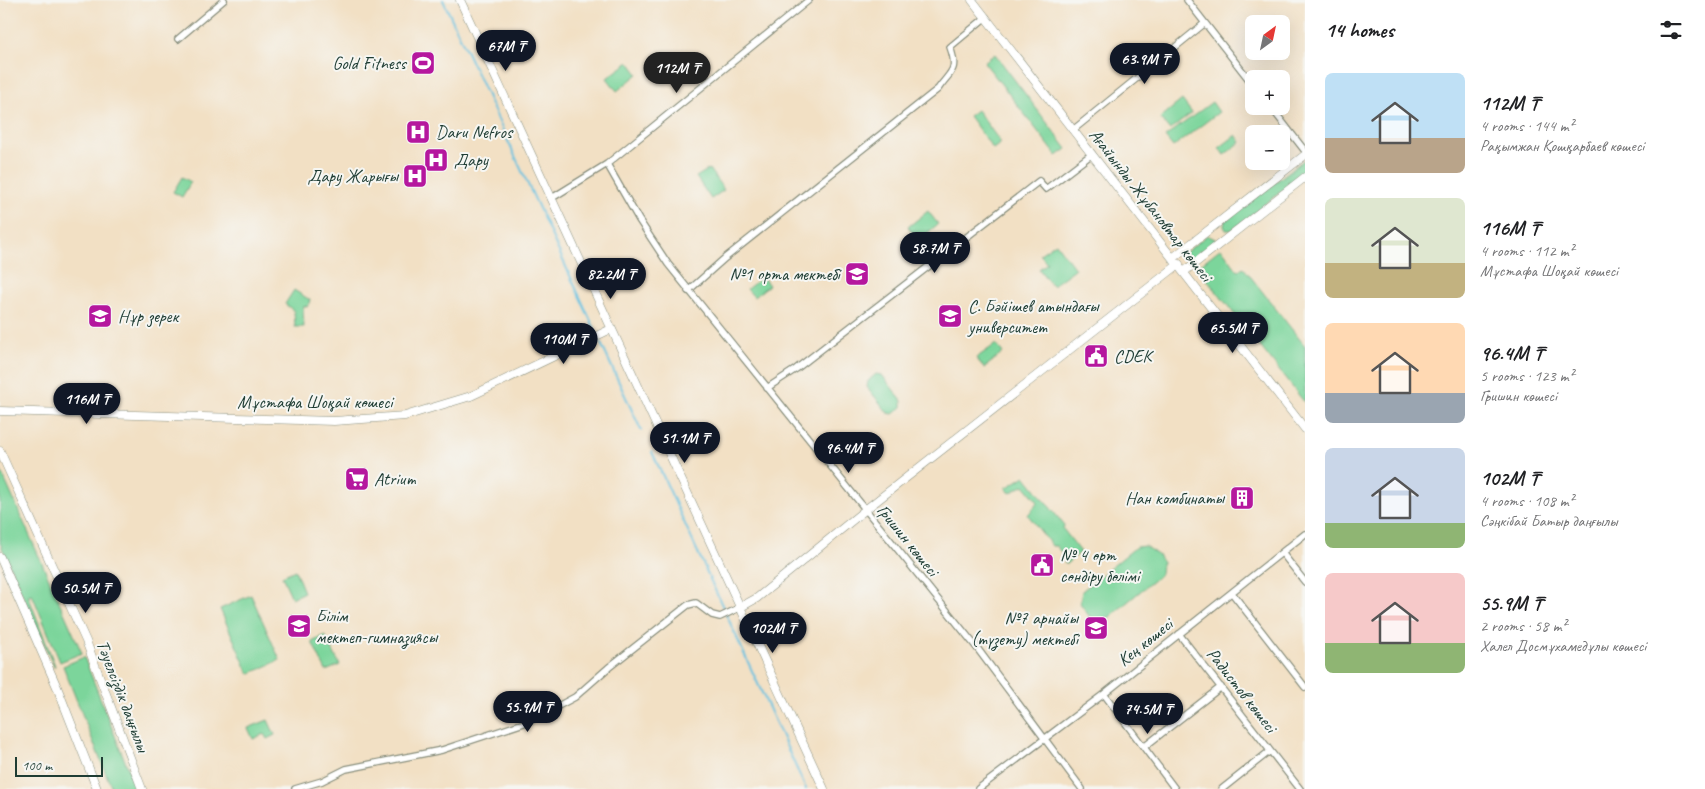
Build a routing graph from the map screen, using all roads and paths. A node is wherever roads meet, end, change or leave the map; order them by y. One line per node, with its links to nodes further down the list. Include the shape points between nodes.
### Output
1 (224, 0): 8 (street)
2 (460, 0): 16 (street)
3 (809, 0): 14 (street)
4 (972, 0): 6 (street, Ағайынды Жұбановтар көшесі)
5 (1187, 0): 7 (street)
6 (986, 17): 11 (street, Ағайынды Жұбановтар көшесі); 19 (street, via 950,47 953,72 938,89 725,258)
7 (1205, 23): 9 (street); 11 (street)
8 (178, 39)
9 (1245, 74)
10 (1277, 115): 12 (street)
11 (1073, 130): 13 (street, Ағайынды Жұбановтар көшесі)
12 (1305, 153): 17 (street)
13 (1092, 154): 17 (street, Ағайынды Жұбановтар көшесі); 21 (street, via 1046,189 1038,181)
14 (607, 164): 16 (street); 19 (street, Гришин көшесі, via 639,220)
15 (1305, 177): 18 (street)
16 (552, 198): 20 (street)
17 (1176, 261): 18 (street, Ағайынды Жұбановтар көшесі); 25 (street)
18 (1185, 272): 23 (street, Ағайынды Жұбановтар көшесі)
19 (688, 292): 21 (street, Гришин көшесі)
20 (612, 329): 22 (street, Мұстафа Шоқай көшесі, via 471,396 405,416 334,421); 31 (street)
21 (767, 388): 25 (street, Гришин көшесі)
22 (0, 411)
23 (1305, 429)
24 (0, 451): 40 (street, Тәуелсіздік даңғылы, via 86,641)
25 (865, 510): 31 (street, via 757,598); 36 (street, Гришин көшесі, via 977,648)
26 (1305, 534): 27 (street, Кең көшесі)
27 (1282, 553): 29 (street); 30 (street, Кең көшесі)
28 (0, 557): 39 (street)
29 (1305, 582)
30 (1232, 593): 32 (street, Кең көшесі); 34 (street)
31 (739, 608): 41 (street, via 724,616 712,615 696,603 688,605 575,697 530,721 442,750 346,769 322,781); 42 (street)
32 (1179, 634): 33 (street, Радистов көшесі); 35 (street, Кең көшесі)
33 (1221, 687): 37 (street); 38 (street, Радистов көшесі)
34 (1305, 687)
35 (1104, 694): 36 (street, Кең көшесі); 37 (street)
36 (1042, 738): 43 (street, Кең көшесі); 44 (street, Гришин көшесі)
37 (1144, 747): 45 (street)
38 (1270, 751): 46 (street); 47 (street, Радистов көшесі)
39 (97, 789)
40 (142, 789)
41 (294, 789)
42 (824, 789)
43 (978, 789)
44 (1082, 789)
45 (1175, 789)
46 (1222, 789)
47 (1300, 789)

